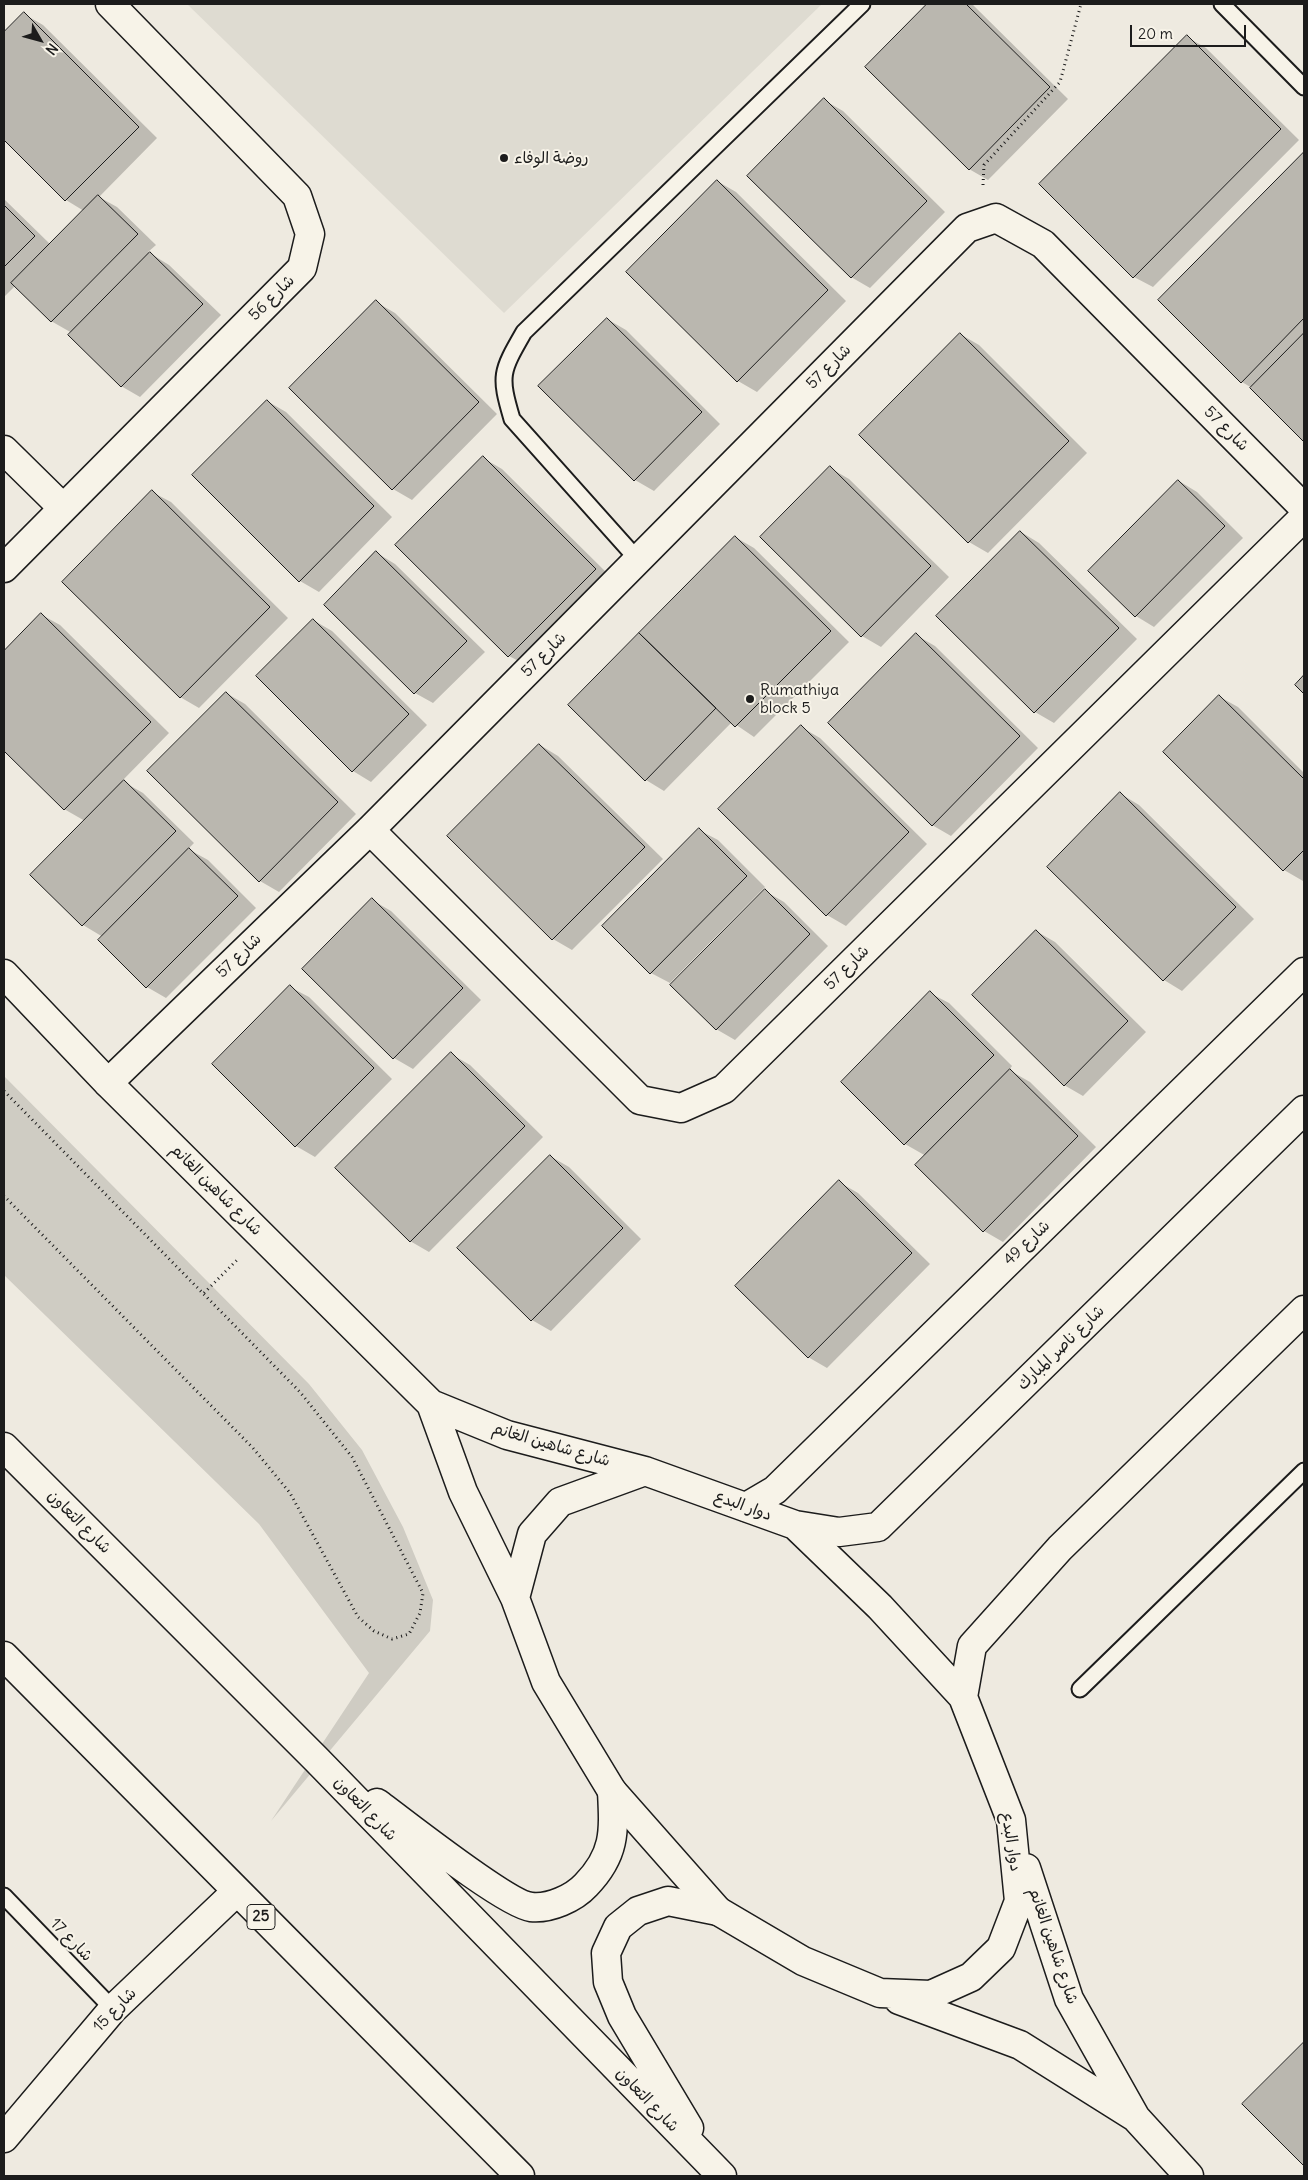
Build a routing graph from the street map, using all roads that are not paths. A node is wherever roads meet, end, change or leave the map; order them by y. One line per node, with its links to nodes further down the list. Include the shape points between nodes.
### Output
1 (110, 4): 6 (street, شارع 56, via 297,196 310,234 302,268)
2 (862, 4): 9 (lane, via 524,332 504,367 504,392 512,419)
3 (1222, 4): 4 (lane)
4 (1304, 87)
5 (4, 450): 6 (street)
6 (62, 508): 10 (street, شارع 56)
7 (1304, 508): 9 (street, شارع 57, via 1044,244 996,218 967,228)
8 (1304, 517): 11 (street, شارع 57, via 724,1089 681,1108 640,1100)
9 (638, 560): 11 (street, شارع 57)
10 (4, 568)
11 (370, 830): 14 (street, شارع 57)
12 (1304, 972): 21 (street, شارع 49, via 775,1490)
13 (4, 974): 14 (street, شارع شاهين الغانم)
14 (108, 1083): 17 (street, شارع شاهين الغانم)
15 (1304, 1110): 22 (street, شارع ناصر المبارك, via 878,1527 839,1532)
16 (1304, 1310): 26 (street, via 1060,1548 972,1646)
17 (431, 1404): 19 (street, شارع شاهين الغانم, via 507,1435); 23 (street, شارع شاهين الغانم, via 463,1492)
18 (4, 1447): 27 (street, شارع التعاون)
19 (645, 1471): 21 (street, دوار البدع); 23 (street, via 560,1502 532,1534)
20 (1304, 1471): 25 (lane)
21 (746, 1507): 22 (street, دوار البدع)
22 (795, 1525): 26 (street, دوار البدع, via 880,1607)
23 (515, 1598): 28 (street, دوار البدع, via 546,1682)
24 (4, 1656): 30 (street, 25)
25 (1080, 1689)
26 (963, 1697): 29 (street, دوار البدع)
27 (316, 1759): 28 (street, via 503,1894 530,1907 553,1904 577,1895 598,1873 608,1857 614,1834); 37 (street, شارع التعاون)
28 (612, 1791): 32 (street, دوار البدع)
29 (1011, 1820): 33 (street, دوار البدع, via 1019,1901 1001,1948 971,1977 931,1995); 35 (street, شارع شاهين الغانم, via 1069,2000)
30 (236, 1892): 34 (street, شارع 15); 38 (street, 25)
31 (4, 1896): 34 (lane, شارع 17)
32 (718, 1911): 33 (street, دوار البدع, via 803,1961); 37 (street, via 668,1901 638,1911 618,1927 606,1953 608,1982 622,2016)
33 (880, 1994): 35 (street, شارع شاهين الغانم, via 1020,2045)
34 (113, 2009): 36 (street, شارع 15)
35 (1136, 2118): 39 (street, شارع شاهين الغانم)
36 (4, 2138)
37 (718, 2173)
38 (520, 2176)
39 (1189, 2176)

